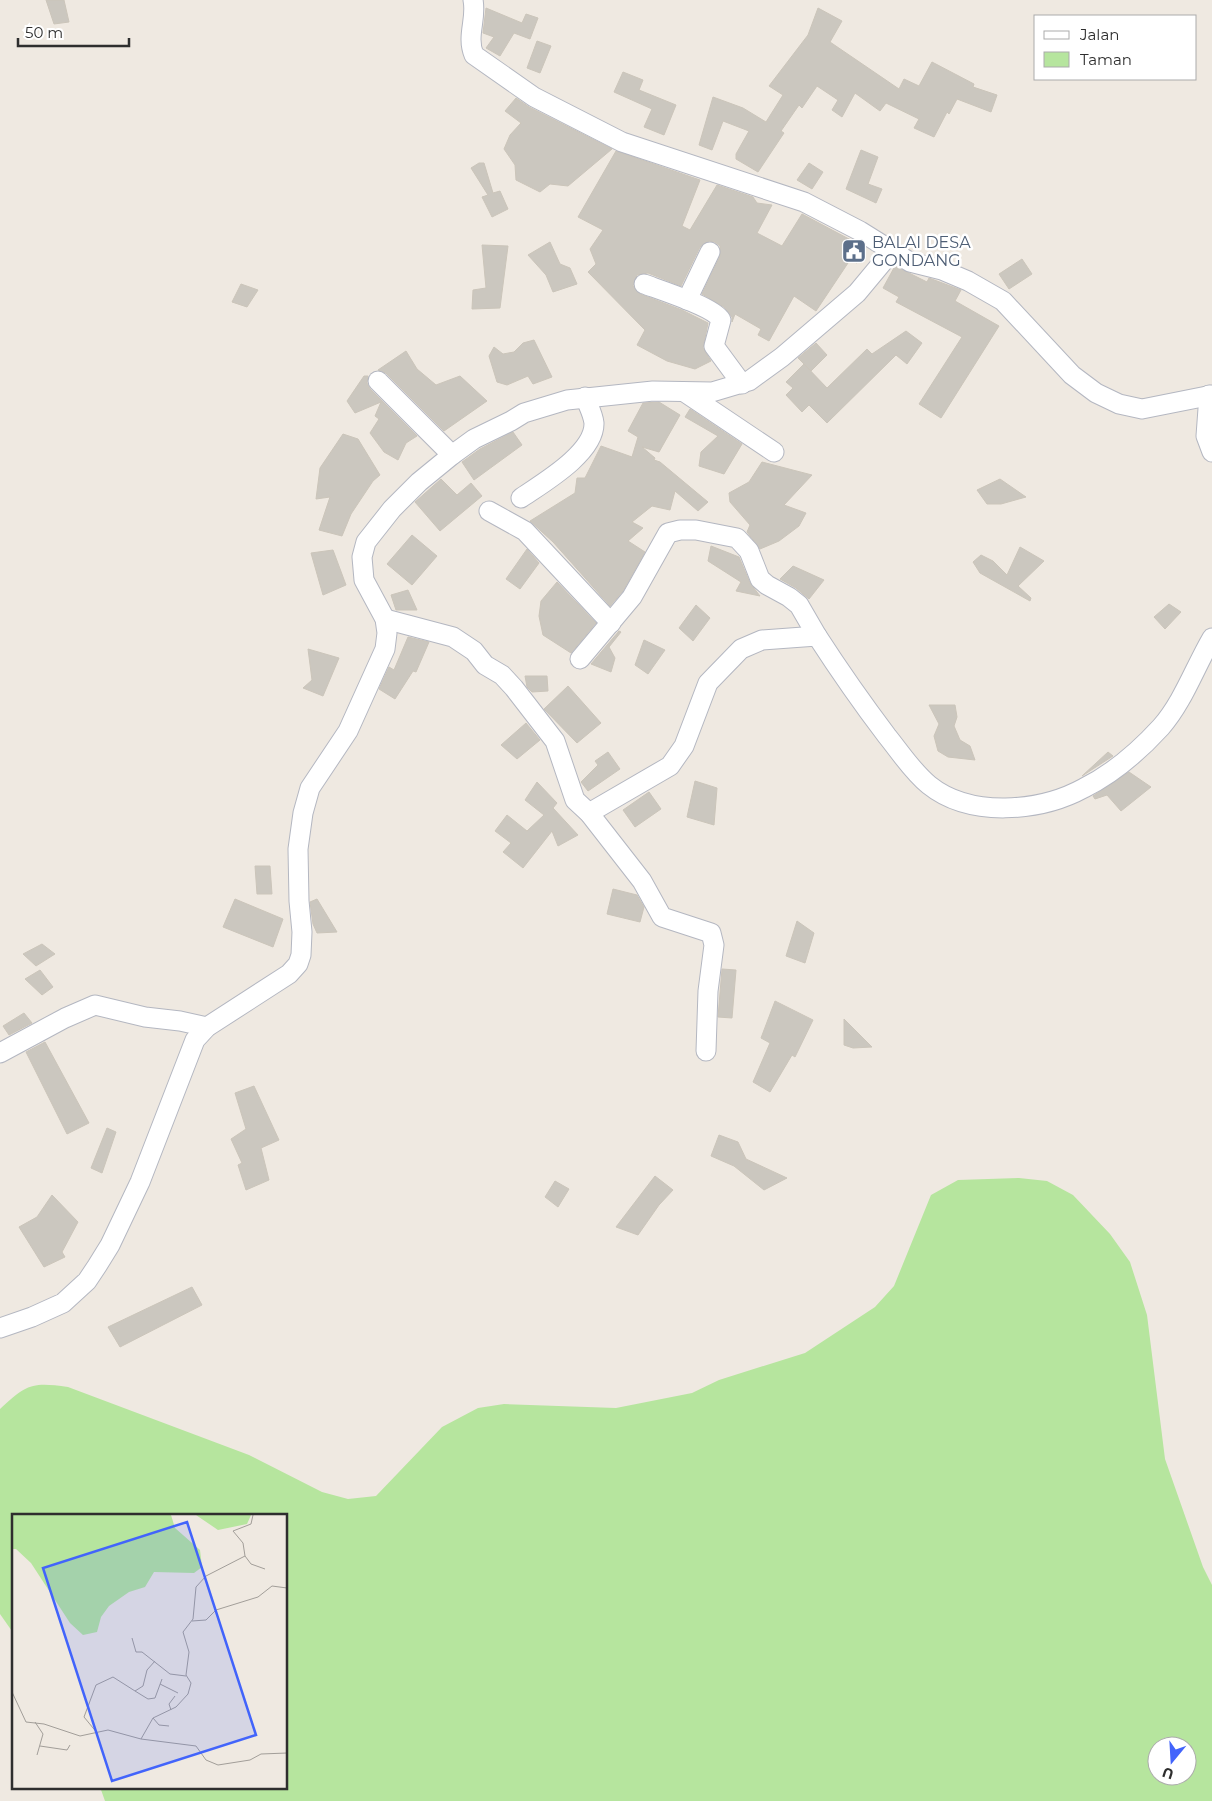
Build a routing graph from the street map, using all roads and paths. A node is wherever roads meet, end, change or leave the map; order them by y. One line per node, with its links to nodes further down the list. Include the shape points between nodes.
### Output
1 (473, 0): 2 (street, via 475,10 470,38 474,55 534,97 622,142 804,202)
2 (892, 251): 7 (street, via 857,294 782,358); 9 (street, via 910,262 968,280 1003,301 1072,375 1096,393 1119,404 1142,409)
3 (710, 252): 5 (street)
4 (644, 284): 5 (street)
5 (687, 300): 7 (street, via 720,317 714,346)
6 (378, 381): 13 (street)
7 (742, 384): 8 (street, via 712,392)
8 (686, 392): 10 (street, via 653,391); 11 (street)
9 (1211, 395): 12 (street, via 1206,436)
10 (585, 397): 13 (street, via 524,413 474,439); 14 (street, via 594,426 586,447)
11 (774, 452)
12 (1212, 452)
13 (452, 455): 16 (street, via 392,509 366,542 362,557 364,580)
14 (521, 498)
15 (489, 511): 17 (street, via 525,532)
16 (385, 619): 21 (street, via 454,637 502,675 555,741 575,800); 22 (street, via 385,649 348,731 315,778 306,799 298,849 302,932 298,964 281,980)
17 (610, 623): 18 (street, via 632,597 668,534 696,530 737,538 749,551 760,579 799,605); 20 (street)
18 (817, 636): 19 (street, via 864,706 929,785 948,797 976,806 1000,807 1039,804 1082,790 1131,755 1161,726); 21 (street, via 762,640 741,649 708,683 684,746 670,766)
19 (1212, 638)
20 (580, 659)
21 (589, 813): 23 (street, via 642,881 662,917 706,930 713,936)
22 (207, 1027): 24 (street, via 95,1005); 25 (street, via 191,1048 140,1182 110,1245 87,1281 63,1303)
23 (706, 1051)
24 (0, 1053)
25 (0, 1328)

